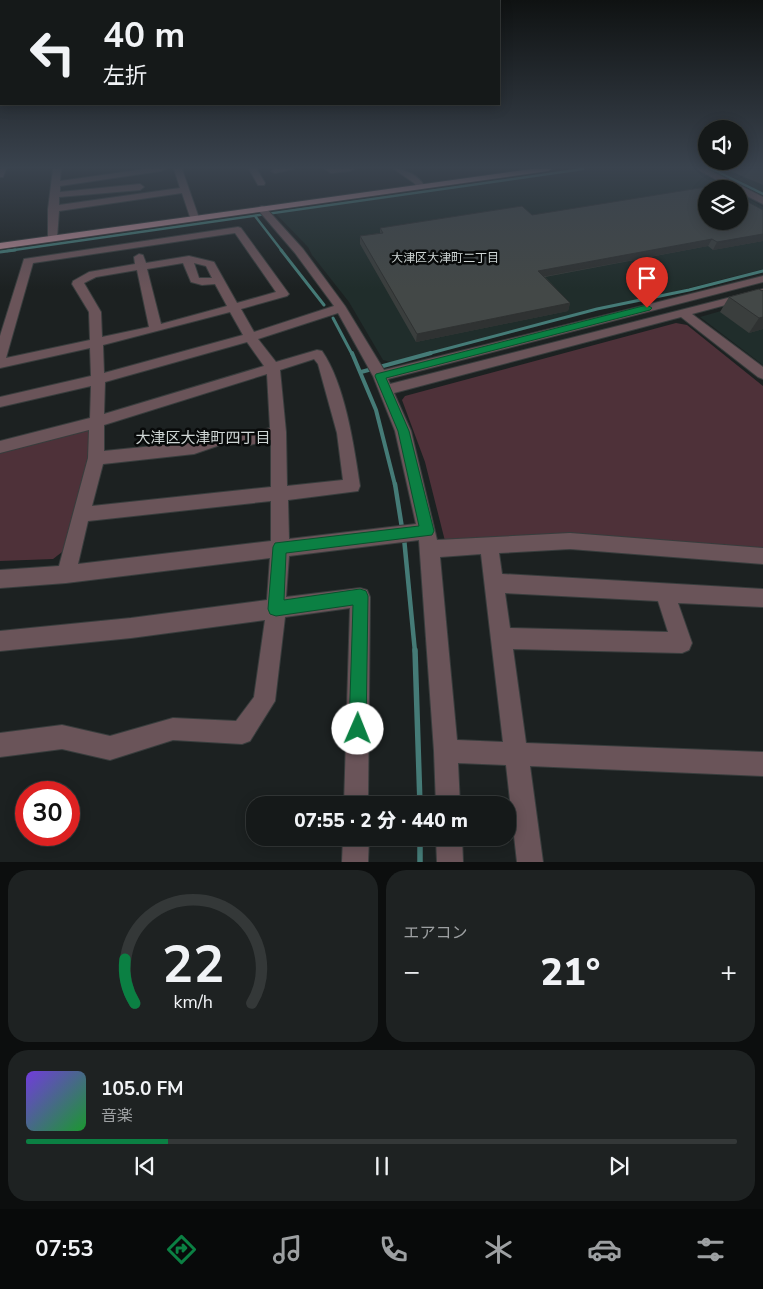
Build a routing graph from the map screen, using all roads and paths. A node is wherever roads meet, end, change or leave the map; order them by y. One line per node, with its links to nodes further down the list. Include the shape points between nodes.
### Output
1 (53, 209): 6 (street)
2 (191, 209): 5 (street)
3 (260, 209): 5 (main road)
4 (262, 209): 15 (street, via 299,251)
5 (194, 218): 6 (main road)
6 (52, 238): 7 (main road)
7 (0, 246)
8 (136, 246): 9 (street); 12 (street, via 28,261); 14 (street, via 238,230 283,294)
9 (141, 266): 14 (street, via 189,259 210,264); 17 (street); 19 (street, via 93,274 79,281 95,312)
10 (763, 279): 25 (street)
11 (763, 292): 16 (street)
12 (15, 304): 13 (street); 20 (street)
13 (0, 306)
14 (235, 307): 17 (street); 18 (street)
15 (341, 308): 18 (street); 25 (street)
16 (683, 313): 23 (street); 25 (street)
17 (156, 329): 19 (street)
18 (250, 337): 22 (street); 24 (street)
19 (96, 342): 21 (street); 24 (street)
20 (0, 358)
21 (0, 364)
22 (273, 368): 27 (street); 28 (street); 31 (street, via 317,354 324,364 345,433 352,486)
23 (763, 374)
24 (98, 381): 26 (street); 27 (street)
25 (383, 383): 33 (street, via 403,431)
26 (0, 402)
27 (97, 422): 29 (street); 30 (street)
28 (278, 432): 30 (street, via 250,438 225,437 194,448); 31 (street)
29 (0, 447)
30 (96, 458): 32 (street)
31 (279, 493): 32 (street); 35 (street)
32 (83, 514): 37 (street)
33 (428, 540): 34 (street); 35 (street); 46 (street)
34 (489, 546): 36 (street, via 570,541); 39 (street)
35 (280, 547): 37 (street); 42 (street)
36 (763, 556)
37 (66, 574): 38 (street)
38 (0, 580)
39 (495, 583): 40 (street); 43 (street)
40 (665, 593): 41 (street); 43 (street, via 682,643)
41 (763, 598)
42 (276, 609): 44 (street); 45 (street, via 264,701 242,733 173,729 110,748 62,737); 49 (street, via 360,596)
43 (502, 638): 47 (street)
44 (0, 641)
45 (0, 745)
46 (446, 751): 47 (street); 50 (street)
47 (517, 755): 48 (street); 55 (street)
48 (763, 764)
49 (356, 796)
50 (448, 796)
51 (356, 846): 53 (street)
52 (449, 846): 54 (street)
53 (355, 862)
54 (450, 862)
55 (530, 862)

